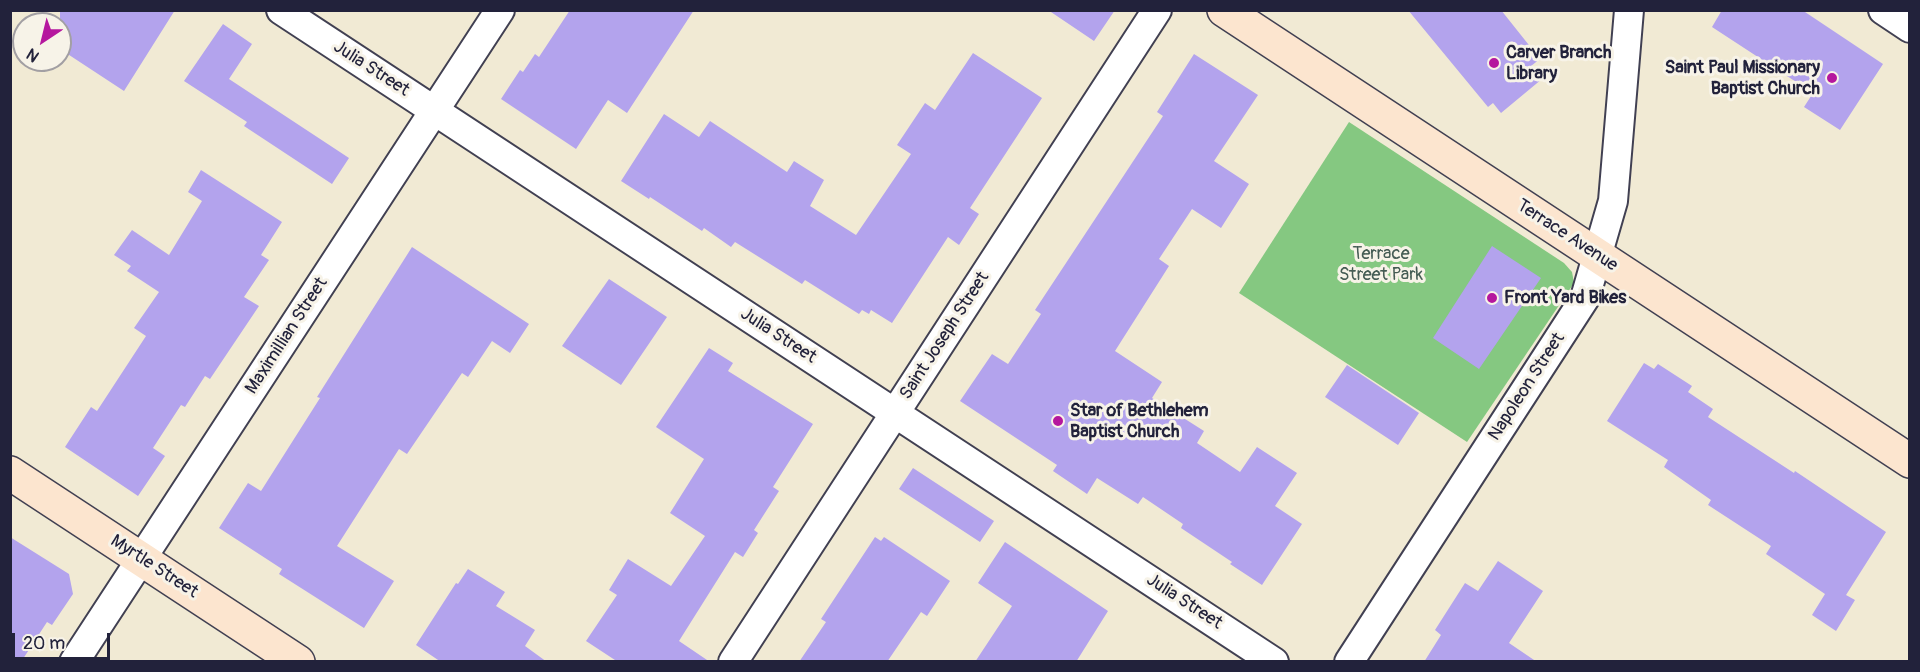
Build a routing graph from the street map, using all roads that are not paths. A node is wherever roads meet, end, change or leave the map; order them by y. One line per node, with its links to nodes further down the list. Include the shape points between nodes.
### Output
1 (281, 10): 8 (street, Julia Street)
2 (500, 10): 8 (street, Maximillian Street)
3 (1157, 10): 10 (street, Saint Joseph Street)
4 (1224, 10): 9 (street, Terrace Avenue)
5 (1629, 10): 9 (street, Napoleon Street, via 1613,201)
6 (1883, 10): 7 (street)
7 (1910, 28)
8 (435, 111): 10 (street, Julia Street); 13 (street, Maximillian Street)
9 (1598, 256): 11 (street, Terrace Avenue); 18 (street, Napoleon Street, via 1585,298)
10 (894, 412): 16 (street, Saint Joseph Street); 17 (street, Julia Street)
11 (1910, 461)
12 (10, 473): 13 (street, Myrtle Street)
13 (141, 559): 14 (street, Maximillian Street); 15 (street, Myrtle Street)
14 (74, 662)
15 (298, 662)
16 (733, 662)
17 (1274, 662)
18 (1349, 662)

